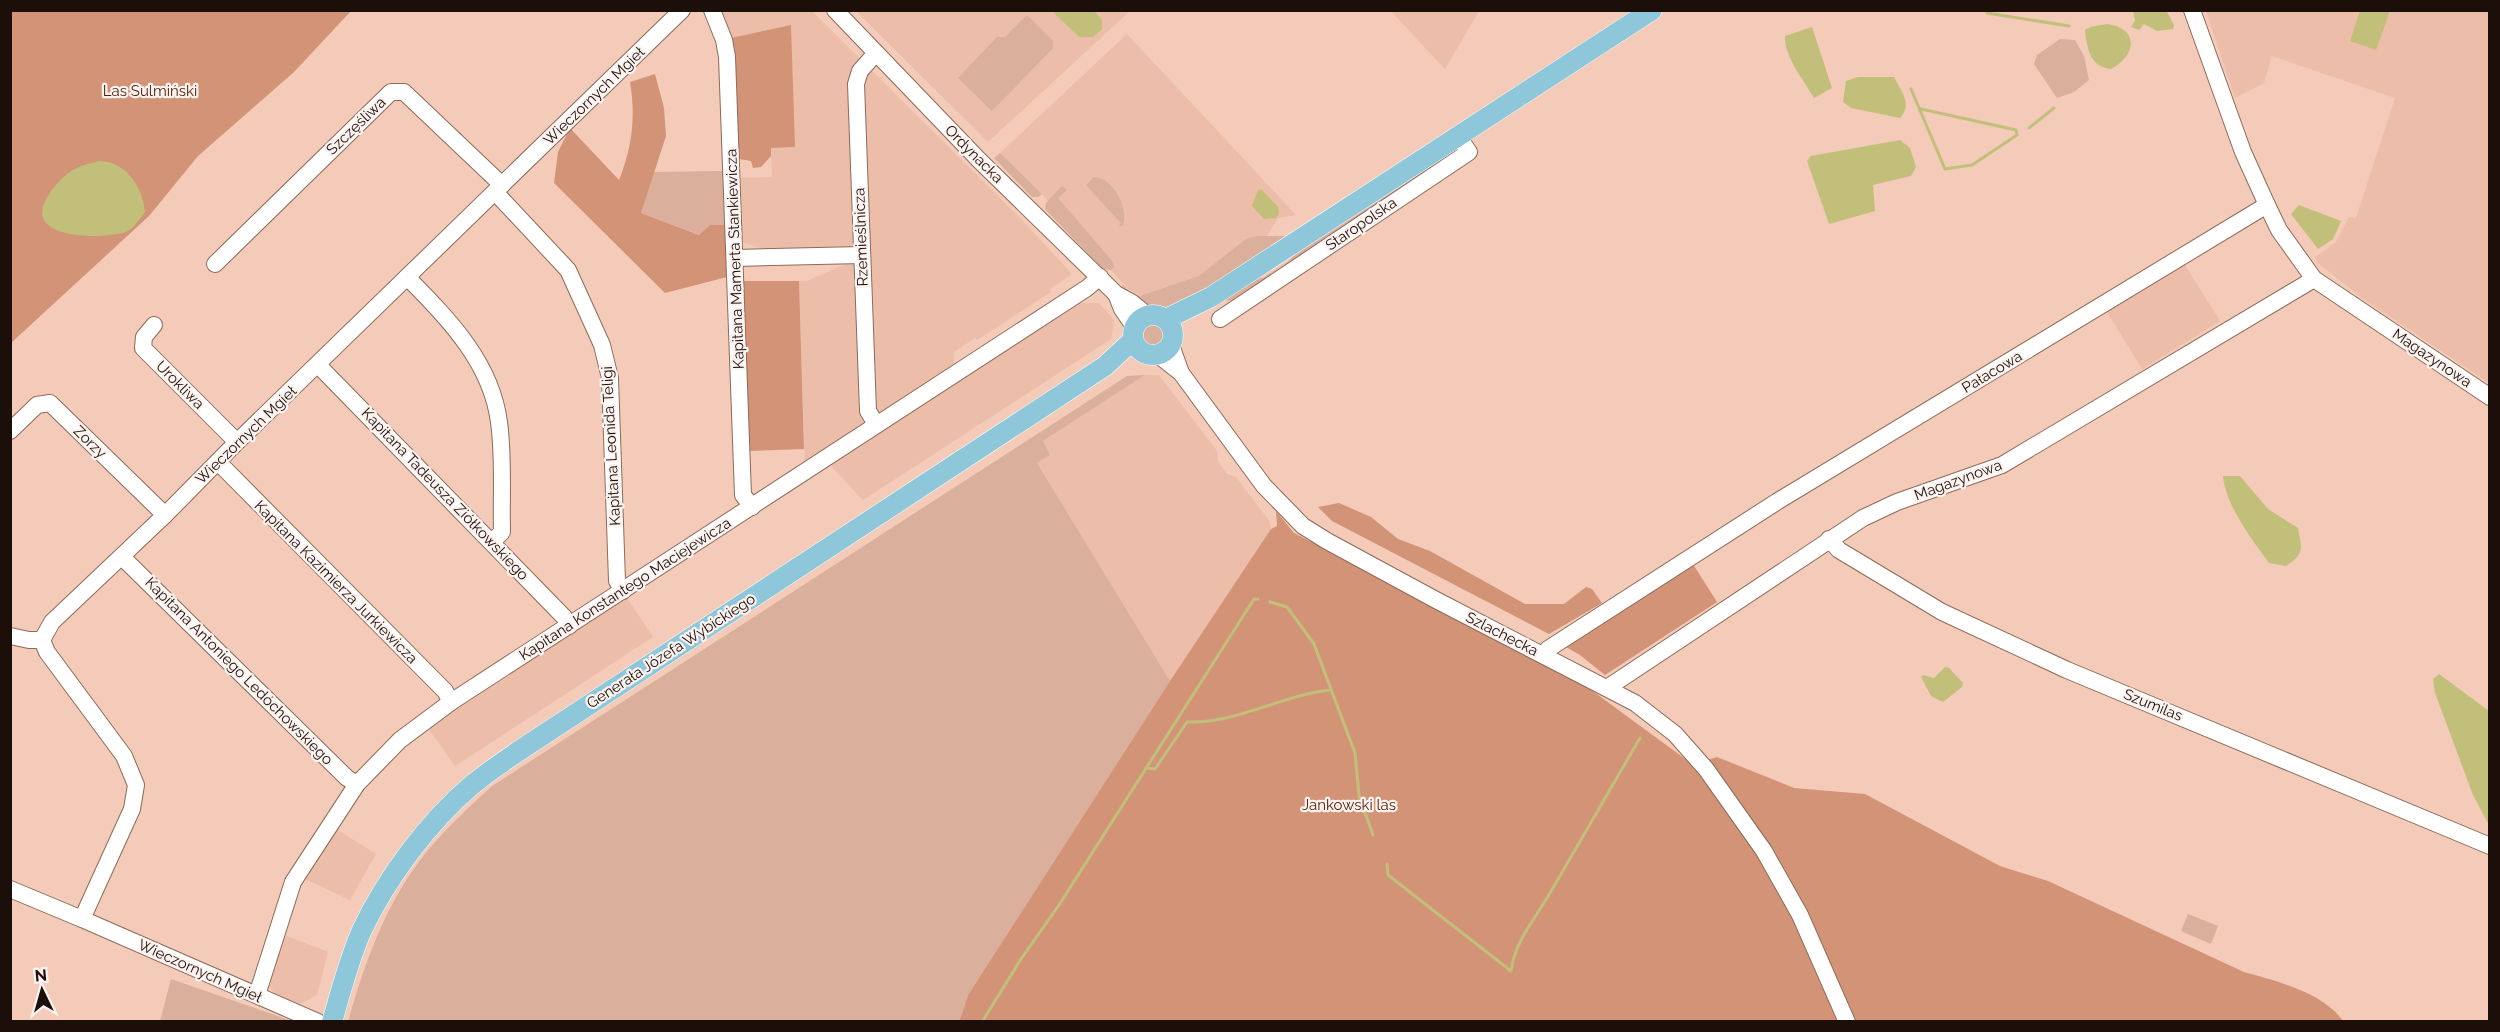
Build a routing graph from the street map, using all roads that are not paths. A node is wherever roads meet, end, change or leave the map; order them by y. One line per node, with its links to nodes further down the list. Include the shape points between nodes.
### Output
1 (682, 10): 8 (street, Wieczornych Mgieł)
2 (712, 10): 11 (street, Kapitana Mamerta Stankiewicza, via 727,57)
3 (835, 10): 6 (street, Ordynacka)
4 (1652, 10): 7 (main road, Staropolska)
5 (2192, 10): 9 (street, via 2243,152)
6 (876, 53): 10 (street, Rzemieślnicza, via 860,71 856,84); 14 (street, Ordynacka)
7 (1458, 136): 16 (main road, Staropolska); 17 (street, Staropolska, via 1469,152)
8 (498, 188): 12 (street, Szczęśliwa, via 404,92 391,92); 13 (street, Wieczornych Mgieł); 32 (street, Kapitana Leonida Teligi, via 568,270 602,345 610,378 617,581)
9 (2267, 205): 15 (street, Magazynowa); 36 (street, Pałacowa, via 1768,508 1638,589)
10 (861, 255): 11 (street); 23 (street, Rzemieślnicza, via 868,411)
11 (735, 258): 27 (street, Kapitana Mamerta Stankiewicza, via 743,495)
12 (215, 264)
13 (406, 277): 21 (street, Wieczornych Mgieł); 30 (street, via 455,327 494,399 500,434 502,532)
14 (1100, 277): 20 (street, Ordynacka, via 1116,294 1131,302); 23 (street, Kapitana Konstantego Maciejewicza)
15 (2314, 279): 22 (street, Magazynowa); 29 (street, Magazynowa, via 2002,465 1897,501)
16 (1211, 297): 17 (street, via 1215,302); 20 (main road, Staropolska)
17 (1237, 306): 18 (street, Staropolska)
18 (1220, 319)
19 (154, 325): 25 (street, Urokliwa, via 144,337 143,348)
20 (1153, 336): 36 (street, Szlachecka, via 1264,486 1303,526); 45 (main road, Generała Józefa Wybickiego, via 471,786 433,825 379,898 355,949)
21 (318, 365): 25 (street, Wieczornych Mgieł); 30 (street, Kapitana Tadeusza Ziółkowskiego)
22 (2490, 398)
23 (876, 424): 27 (street, Kapitana Konstantego Maciejewicza)
24 (10, 431): 28 (street, Zorzy, via 37,405 50,403)
25 (237, 442): 26 (street, Wieczornych Mgieł)
26 (218, 462): 28 (street, Wieczornych Mgieł); 38 (street, Kapitana Kazimierza Jurkiewicza)
27 (752, 507): 32 (street, Kapitana Konstantego Maciejewicza)
28 (165, 515): 31 (street, Wieczornych Mgieł)
29 (1829, 539): 37 (street, Magazynowa); 40 (street, Szumilas, via 1839,550 1942,612 2067,670)
30 (492, 542): 33 (street, Kapitana Tadeusza Ziółkowskiego)
31 (122, 557): 35 (street, Wieczornych Mgieł, via 52,622); 39 (street, Kapitana Antoniego Ledóchowskiego)
32 (623, 591): 33 (street, Kapitana Konstantego Maciejewicza)
33 (569, 626): 38 (street, Kapitana Konstantego Maciejewicza)
34 (10, 636): 35 (street)
35 (42, 640): 42 (street, via 124,756 136,785 132,808)
36 (1544, 655): 37 (street, Szlachecka)
37 (1607, 688): 46 (street, Szlachecka, via 1660,720 1696,756 1735,807 1800,915)
38 (452, 702): 39 (street, Kapitana Konstantego Maciejewicza, via 400,740)
39 (357, 784): 43 (street, Kapitana Konstantego Maciejewicza, via 293,882)
40 (2490, 846)
41 (10, 889): 42 (street, Wieczornych Mgieł)
42 (82, 919): 43 (street, Wieczornych Mgieł)
43 (256, 995): 44 (street, Wieczornych Mgieł)
44 (318, 1022)
45 (332, 1022)
46 (1847, 1022)

